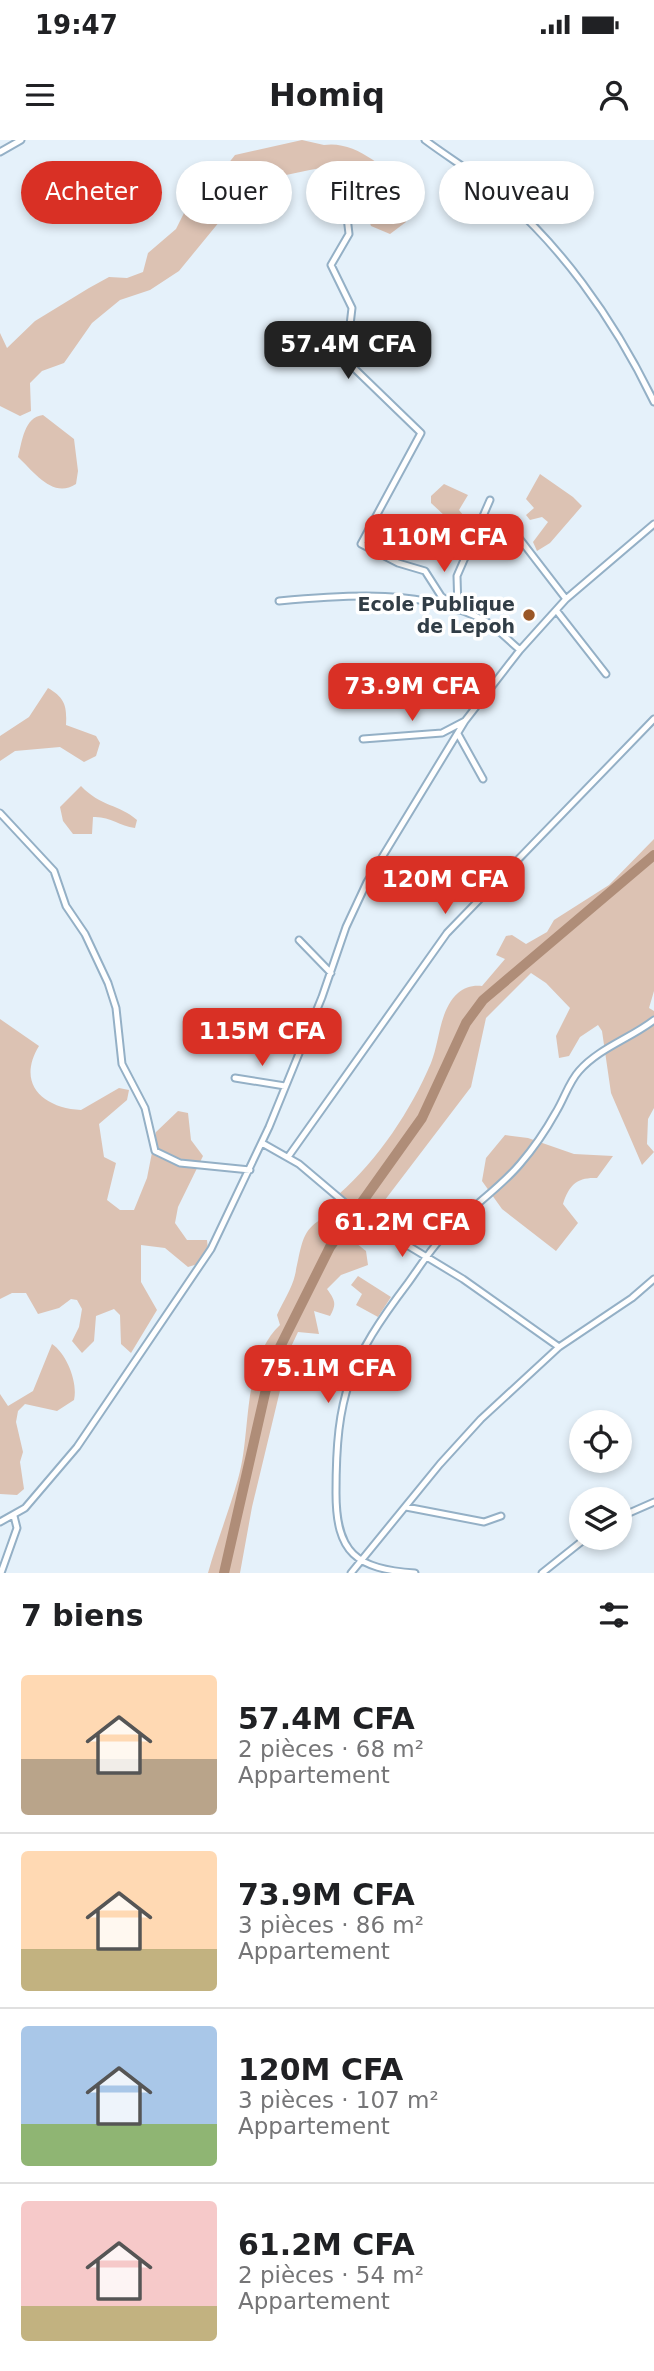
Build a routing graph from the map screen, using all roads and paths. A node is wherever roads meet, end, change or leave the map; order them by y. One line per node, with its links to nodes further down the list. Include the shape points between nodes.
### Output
1 (22, 140): 3 (street)
2 (425, 140): 5 (street, via 487,184 544,236 622,339)
3 (0, 152)
4 (348, 224): 11 (street, via 349,234 331,265 352,308 350,325 328,343 421,433 361,544 425,571 441,596)
5 (654, 402)
6 (490, 500): 11 (street, via 457,576)
7 (654, 524): 9 (street)
8 (509, 526): 9 (street)
9 (566, 599): 12 (street)
10 (279, 601): 11 (street, via 366,594)
11 (458, 610): 13 (street, via 487,622)
12 (556, 610): 13 (street); 14 (street)
13 (520, 650): 16 (street)
14 (606, 674)
15 (654, 719): 27 (street, via 447,933)
16 (465, 721): 17 (street); 18 (street, via 442,733)
17 (458, 734): 19 (street); 22 (street, via 366,882)
18 (363, 738)
19 (483, 779)
20 (0, 813): 28 (street, via 54,871 66,906 108,983 116,1007 122,1065 145,1108 155,1151 180,1163)
21 (299, 940): 22 (street)
22 (331, 973): 25 (street)
23 (654, 1020): 29 (street, via 584,1066 521,1163 448,1230)
24 (235, 1078): 25 (street)
25 (285, 1086): 26 (street)
26 (262, 1143): 27 (street); 28 (street)
27 (288, 1157): 29 (street, via 364,1219)
28 (250, 1170): 35 (street, via 211,1249 131,1371 53,1477)
29 (426, 1258): 31 (street); 39 (street, via 368,1339 344,1392 336,1448 338,1527 346,1548)
30 (654, 1279): 31 (street)
31 (559, 1347): 33 (street, via 459,1441)
32 (654, 1502): 34 (street)
33 (406, 1507): 36 (street, via 484,1522); 39 (street)
34 (632, 1512)
35 (14, 1516): 37 (street); 40 (street, via 17,1528)
36 (501, 1516)
37 (0, 1522)
38 (571, 1550): 43 (street)
39 (362, 1562): 41 (street); 42 (street)
40 (1, 1573)
41 (351, 1573)
42 (415, 1573)
43 (542, 1573)

